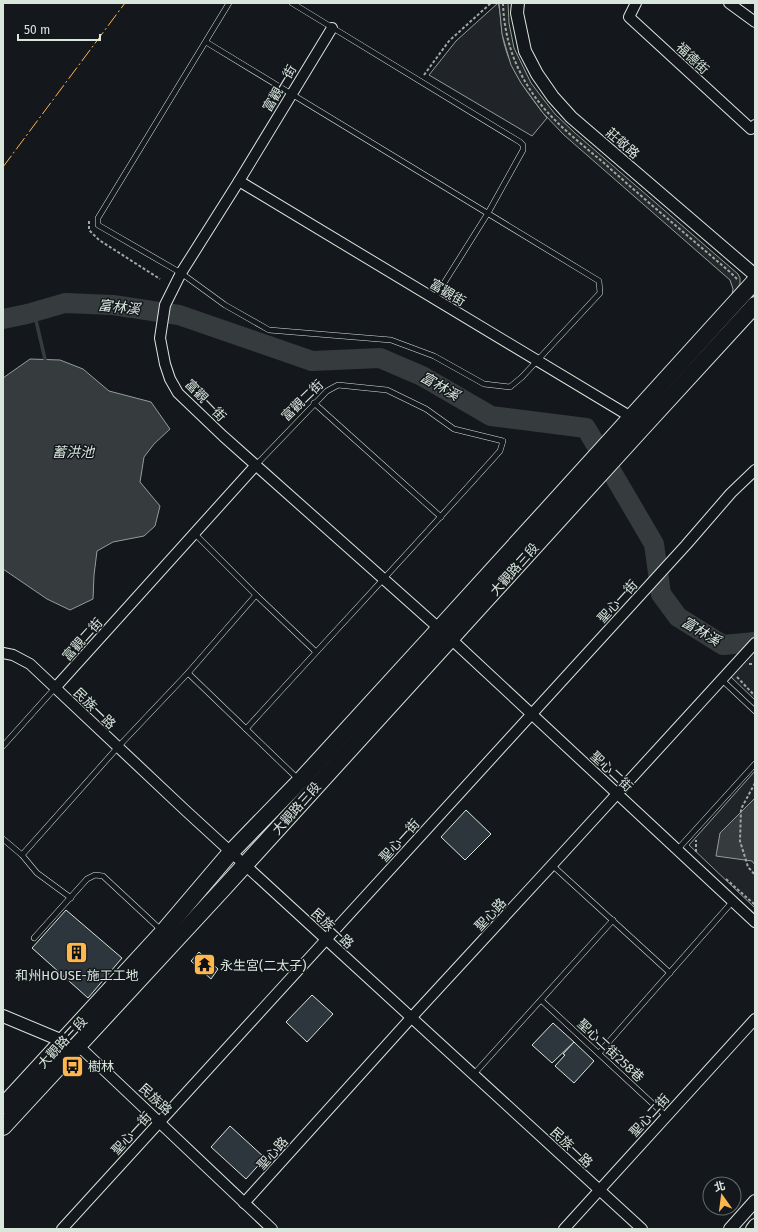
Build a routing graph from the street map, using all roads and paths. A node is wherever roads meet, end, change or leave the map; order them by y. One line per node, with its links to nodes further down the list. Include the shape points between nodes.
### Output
1 (229, 3): 9 (lane)
2 (292, 3): 8 (lane)
3 (491, 3): 10 (path, via 449,41)
4 (518, 3): 16 (street, 莊敬路, via 517,13 525,51 553,97 571,117)
5 (636, 3): 12 (street, 福德街, via 629,17)
6 (729, 3): 7 (street)
7 (755, 22)
8 (332, 28): 10 (lane); 11 (street, 富觀一街)
9 (206, 42): 11 (lane); 15 (lane, via 98,218 98,225)
10 (419, 80): 14 (lane, via 523,146)
11 (291, 94): 13 (street, 富觀一街); 14 (lane)
12 (753, 127)
13 (239, 181): 15 (street, 富觀一街); 18 (street, 富觀街)
14 (488, 213): 18 (lane); 20 (lane, via 599,281 600,293)
15 (181, 274): 20 (lane, via 224,305 269,330 391,340 434,356 484,384 510,387); 23 (street, 富觀一街, via 165,305 160,338 170,379 178,393)
16 (755, 275)
17 (755, 281): 22 (main road)
18 (434, 299): 20 (street, 富觀街)
19 (755, 305): 22 (main road)
20 (538, 361): 22 (street, 富觀街)
21 (314, 404): 23 (lane, 富觀二街); 25 (lane); 25 (lane, 富觀二街, via 327,391 338,385 387,390 426,410 454,429 503,441 500,451)
22 (638, 421): 29 (main road, 大觀路三段)
23 (256, 465): 26 (street, 富觀二街); 27 (street, 富觀一街)
24 (755, 470): 39 (street, 聖心一街, via 731,493)
25 (441, 517): 27 (lane, 富觀二街)
26 (195, 534): 28 (lane); 36 (street, 富觀二街)
27 (384, 579): 29 (street, 富觀一街); 31 (lane, 富觀二街)
28 (256, 595): 31 (lane); 34 (lane)
29 (445, 634): 39 (street, 聖心二街); 44 (main road, 大觀路三段); 53 (main road, 大觀路三段)
30 (755, 643): 33 (street, 聖心路)
31 (316, 652): 40 (lane, 富觀二街)
32 (3, 653): 36 (street, 民族一路, via 30,664)
33 (738, 669): 35 (street, 聖心路); 37 (path, via 736,678)
34 (188, 673): 40 (lane); 42 (lane)
35 (722, 680): 38 (lane); 46 (street, 聖心路)
36 (55, 688): 41 (lane, 富觀二街); 42 (street, 民族一路)
37 (755, 696)
38 (755, 711)
39 (532, 713): 46 (street, 聖心二街); 64 (street, 聖心一街)
40 (246, 729): 44 (lane)
41 (3, 746)
42 (118, 747): 50 (street, 民族一路); 52 (lane)
43 (755, 764): 49 (lane)
44 (300, 781): 50 (main road, 大觀路三段)
45 (755, 783): 55 (path, via 741,809 740,841 748,867)
46 (617, 793): 49 (street, 聖心二街); 54 (street, 聖心路)
47 (696, 836): 51 (path)
48 (3, 838): 52 (lane)
49 (678, 849): 58 (street, 聖心二街)
50 (231, 852): 53 (street, 民族一路); 62 (main road, 大觀路三段)
51 (696, 852)
52 (22, 855): 57 (lane, via 37,873)
53 (245, 864): 62 (main road, 大觀路三段); 64 (street, 民族一路)
54 (552, 865): 60 (lane); 68 (street, 聖心路)
55 (755, 875)
56 (725, 879): 59 (path)
57 (71, 898): 62 (lane, via 87,879 95,875 103,876); 63 (lane)
58 (733, 902): 61 (street, 聖心二街); 65 (lane)
59 (755, 905)
60 (613, 920): 65 (lane); 66 (lane)
61 (755, 922)
62 (168, 937): 70 (main road, 大觀路三段)
63 (34, 938)
64 (326, 940): 68 (street, 民族一路); 75 (street, 聖心一街)
65 (670, 973): 71 (lane)
66 (541, 1000): 71 (lane, 聖心二街258巷); 72 (lane)
67 (3, 1016): 70 (street, 民族路)
68 (411, 1018): 72 (street, 民族一路); 79 (street, 聖心路)
69 (755, 1019): 74 (street, 聖心二街)
70 (70, 1044): 73 (main road, 大觀路三段); 75 (street, 民族路, via 84,1051); 76 (main road, 大觀路三段)
71 (599, 1053): 74 (lane, 聖心二街258巷)
72 (474, 1074): 77 (street, 民族一路)
73 (3, 1106)
74 (666, 1116): 77 (street, 聖心二街)
75 (159, 1121): 79 (street, 民族路); 81 (street, 聖心一街)
76 (3, 1127)
77 (599, 1190): 83 (street, 聖心二街); 84 (street, 民族一路)
78 (755, 1201): 85 (street)
79 (244, 1203): 82 (street, 民族路)
80 (755, 1225): 86 (street)
81 (62, 1229)
82 (272, 1229)
83 (564, 1229)
84 (642, 1229)
85 (730, 1229)
86 (752, 1229)

